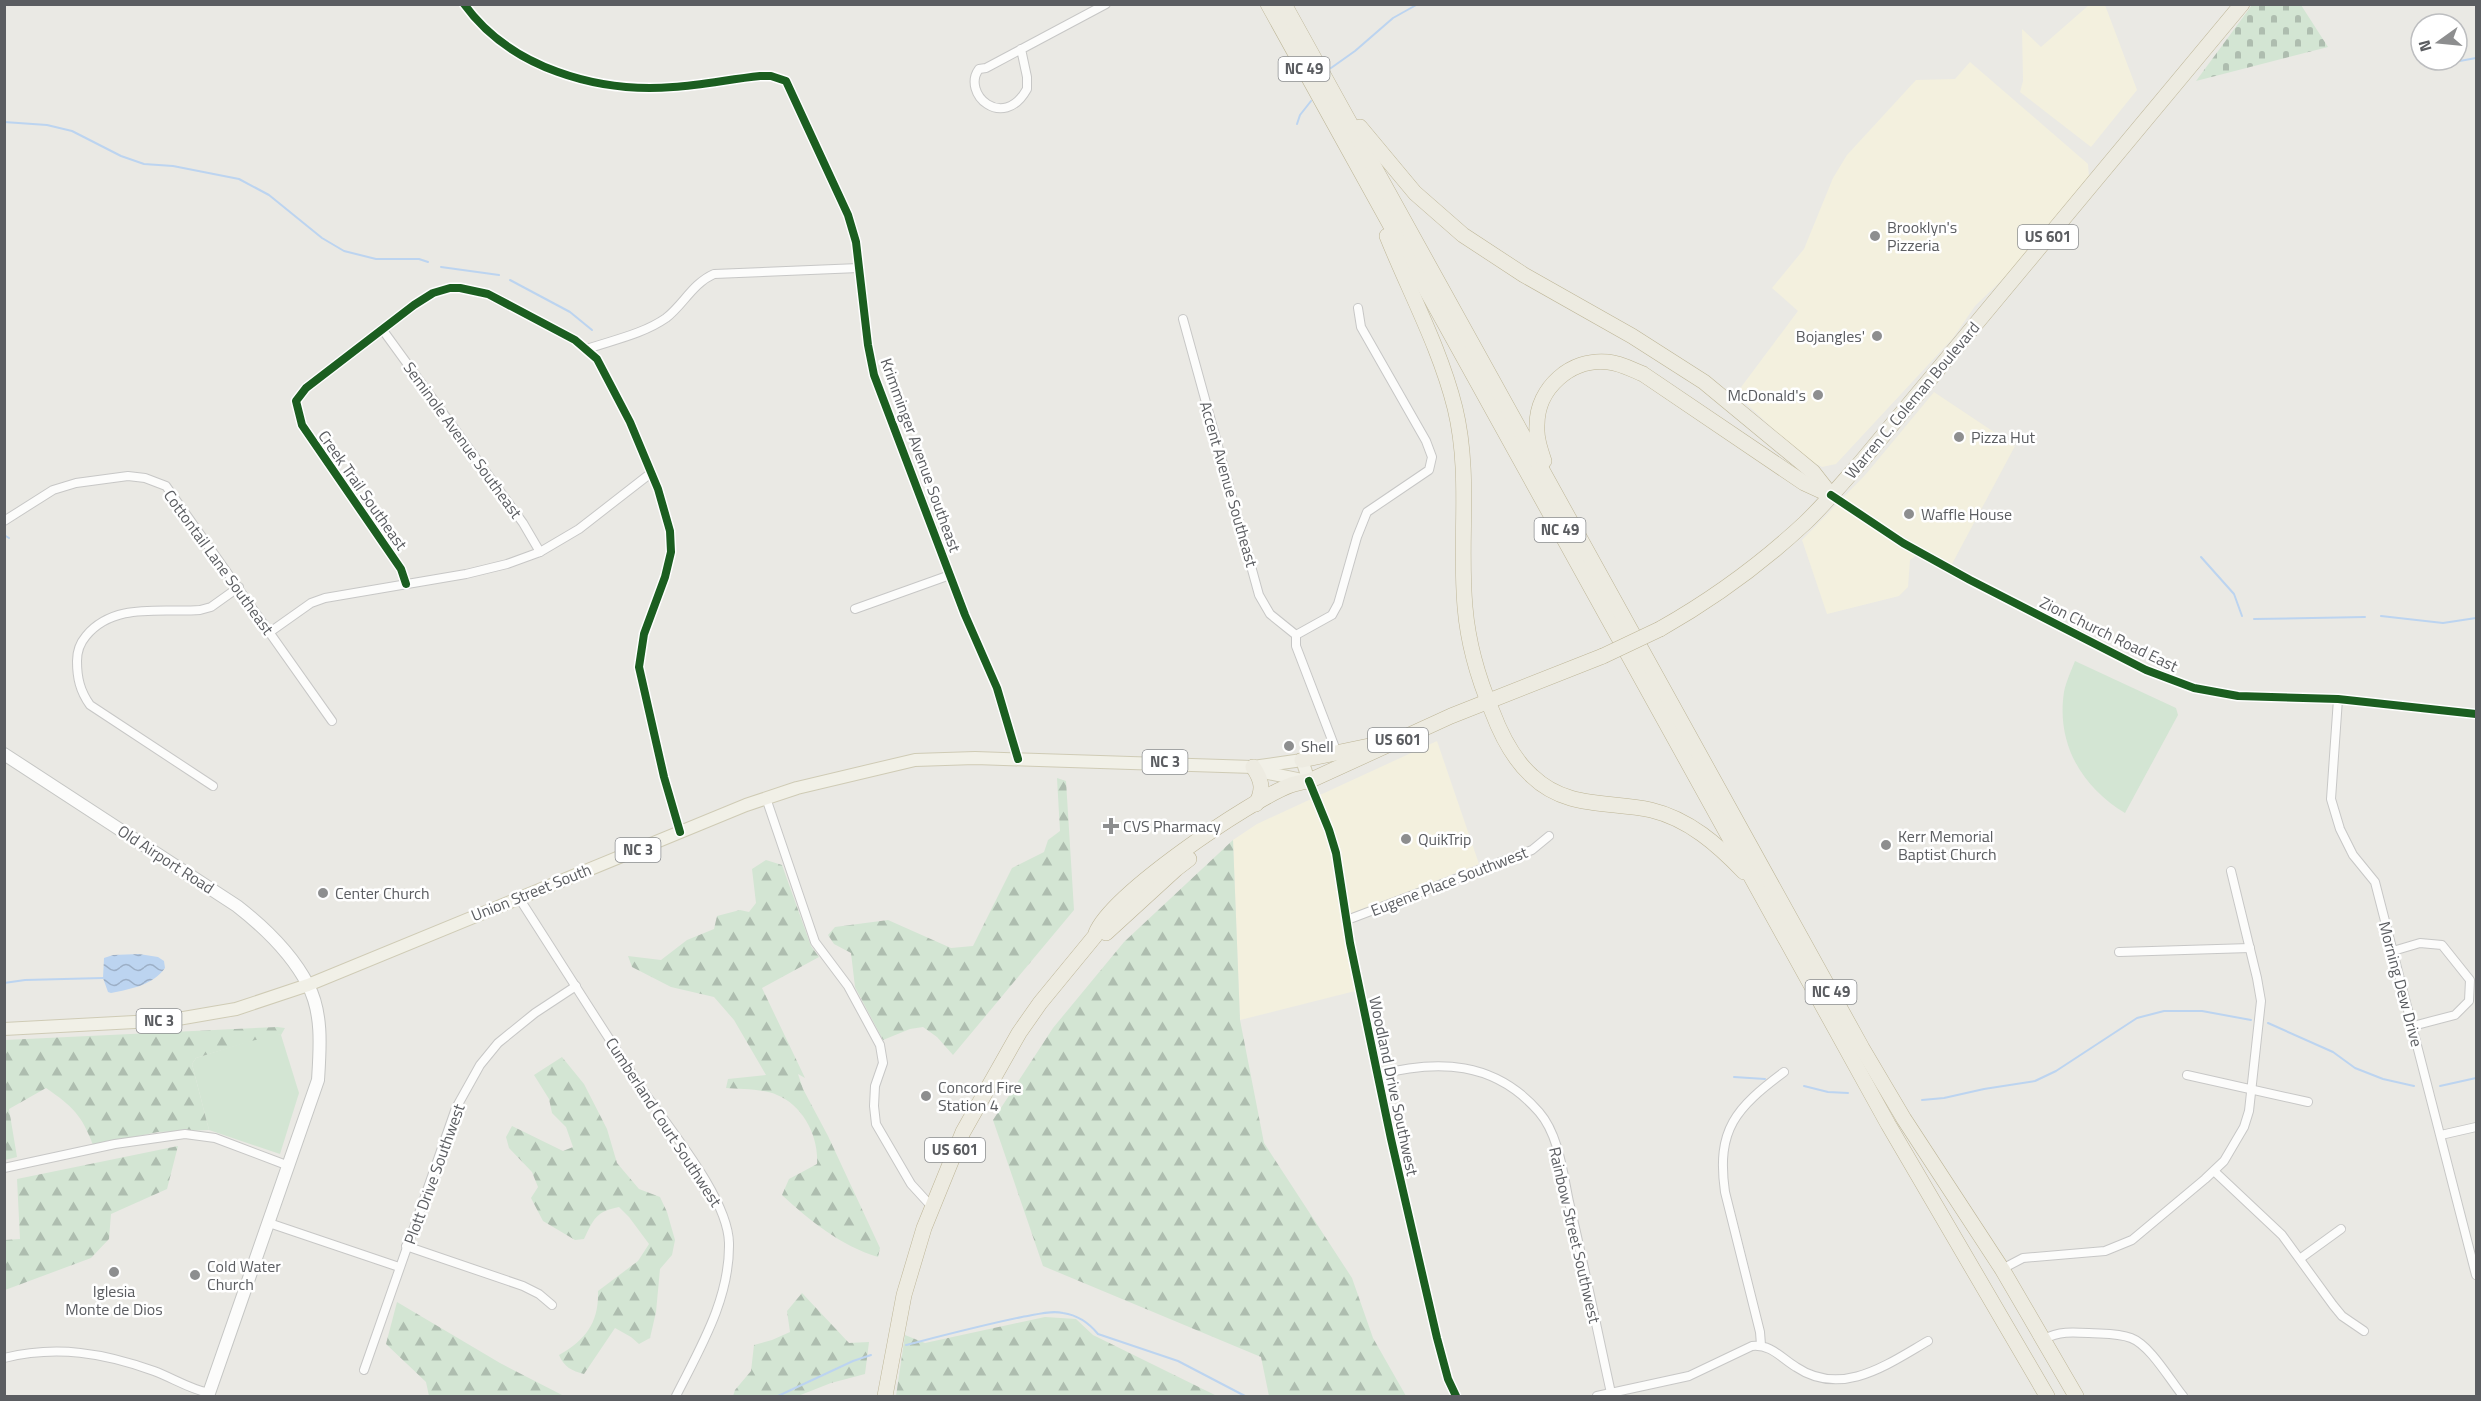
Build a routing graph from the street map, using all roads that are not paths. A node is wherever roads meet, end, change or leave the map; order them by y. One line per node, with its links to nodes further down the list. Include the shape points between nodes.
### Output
1 (464, 4): 9 (street, Krimminger Avenue Southeast, via 490,35 519,54 583,81 670,88 760,76 786,81 844,204 856,242)
2 (1106, 4): 6 (street)
3 (1268, 4): 8 (highway, NC 49)
4 (1284, 4): 7 (highway, NC 49)
5 (2242, 4): 15 (highway, Warren C. Coleman Boulevard / US 601)
6 (1020, 49): 6 (street, via 979,69 974,76 977,91 992,108 1001,110 1012,105 1027,89)
7 (1330, 88): 15 (highway, via 1391,166 1439,216 1493,256 1704,382 1813,472); 16 (highway, NC 49)
8 (1361, 172): 26 (highway, via 1433,344 1455,409 1464,471 1467,626); 42 (highway, NC 49)
9 (859, 268): 13 (street, via 714,274 654,325); 19 (street, Krimminger Avenue Southeast, via 874,375)
10 (1358, 308): 24 (street, via 1361,327 1426,441 1432,463 1422,476 1367,512 1332,615)
11 (1183, 319): 24 (street, Accent Avenue Southeast, via 1259,595 1270,614)
12 (382, 329): 13 (street, via 434,293 460,288 497,298); 18 (street, Seminole Avenue Southeast); 20 (street, Creek Trail Southeast, via 306,388 296,401 297,412 302,425 401,569)
13 (587, 349): 14 (street, via 605,371)
14 (651, 472): 18 (street, via 579,529); 39 (street, via 668,516 671,552 644,634 639,667)
15 (1831, 495): 16 (highway, via 1804,483 1642,374 1606,362 1576,366 1563,374 1552,384 1539,409 1539,443); 25 (street, Zion Church Road East, via 1903,543 2146,670 2209,691 2238,696); 26 (highway, Warren C. Coleman Boulevard / US 601, bridge, via 1753,567 1660,629)
16 (1556, 496): 69 (highway, NC 49, via 1879,1078)
17 (4, 521): 21 (street, Cottontail Lane Southeast, via 62,487 106,478 144,478 166,486 173,493)
18 (540, 552): 20 (street, via 466,574)
19 (950, 575): 22 (street); 32 (street, Krimminger Avenue Southeast, via 997,688)
20 (406, 584): 23 (street, via 325,598 311,603)
21 (239, 587): 23 (street, Cottontail Lane Southeast); 36 (street, via 211,607 200,610 108,617 81,642 76,658 80,689 90,705)
22 (855, 609)
23 (270, 632): 28 (street, Cottontail Lane Southeast)
24 (1296, 635): 30 (street, via 1296,646)
25 (2338, 699): 27 (street, Zion Church Road East); 47 (street, Morning Dew Drive, via 2331,799 2353,855 2375,882)
26 (1488, 702): 29 (highway, Warren C. Coleman Boulevard / US 601); 42 (highway, via 1519,763 1551,791 1570,799 1643,809 1675,819 1716,845)
27 (2476, 714)
28 (332, 721)
29 (1398, 740): 30 (highway); 35 (highway, Warren C. Coleman Boulevard / US 601)
30 (1337, 753): 33 (highway)
31 (4, 754): 49 (main road, Old Airport Road, via 237,906 262,926)
32 (1018, 759): 34 (main road, Union Street South / NC 3); 37 (main road, Union Street South / NC 3, via 913,760)
33 (1302, 760): 34 (main road, Union Street South); 35 (main road)
34 (1253, 767): 35 (main road, Union Street South / NC 3); 38 (highway, via 1262,787)
35 (1309, 781): 38 (highway, Warren C. Coleman Boulevard / US 601, via 1291,785); 44 (street, Woodland Drive Southwest, via 1334,841); 45 (highway, Warren C. Coleman Boulevard / US 601, via 1295,795 1243,822 1176,869 1104,935)
36 (213, 786)
37 (766, 798): 39 (main road, Union Street South / NC 3); 63 (street, via 815,942 848,986 880,1045 883,1063 875,1086 876,1124 911,1184)
38 (1256, 804): 45 (highway, Warren C. Coleman Boulevard / US 601, via 1212,830 1145,880 1097,929)
39 (680, 832): 43 (main road, Union Street South / NC 3)
40 (1549, 836): 44 (street, Eugene Place Southwest, via 1533,850)
41 (2230, 871): 46 (street)
42 (1758, 888): 76 (highway, NC 49, via 1931,1200)
43 (519, 898): 49 (main road, Union Street South / NC 3); 50 (street, Cumberland Court Southwest)
44 (1347, 920): 54 (street, Woodland Drive Southwest)
45 (1095, 936): 63 (highway, Warren C. Coleman Boulevard / US 601, via 1019,1033 963,1132)
46 (2250, 948): 48 (street); 56 (street, via 2260,1000)
47 (2393, 951): 51 (street, Morning Dew Drive); 51 (street, via 2420,943 2442,945 2470,980 2469,1002 2455,1015)
48 (2119, 952)
49 (308, 985): 52 (main road, NC 3, via 236,1009 172,1020); 60 (main road, via 318,1019 318,1080)
50 (576, 986): 66 (street, Plott Drive Southwest, via 512,1030 480,1065 456,1108); 81 (street, Cumberland Court Southwest, via 715,1195 726,1225 728,1275 710,1328)
51 (2413, 1026): 59 (street, Morning Dew Drive)
52 (4, 1029)
53 (1784, 1072): 75 (street, via 1745,1104 1727,1129 1725,1141 1725,1192)
54 (1377, 1075): 79 (street, Rainbow Street Southwest, via 1419,1066 1470,1068 1505,1084 1540,1112 1557,1150); 83 (street, Woodland Drive Southwest, via 1437,1338)
55 (2187, 1075): 56 (street)
56 (2253, 1090): 57 (street); 62 (street, via 2244,1127 2233,1149)
57 (2308, 1102)
58 (2476, 1126): 59 (street)
59 (2441, 1135): 70 (street, Morning Dew Drive)
60 (289, 1166): 61 (street, via 215,1138 185,1134); 64 (main road)
61 (4, 1168)
62 (2214, 1171): 67 (street); 69 (street, via 2148,1228 2120,1246 2088,1254 2023,1258)
63 (932, 1207): 82 (highway, Warren C. Coleman Boulevard / US 601, via 904,1295)
64 (269, 1223): 68 (street); 80 (main road)
65 (2341, 1229): 67 (street)
66 (406, 1246): 68 (street, Plott Drive Southwest); 71 (street, via 522,1286)
67 (2301, 1258): 72 (street, via 2342,1316)
68 (399, 1267): 78 (street, Plott Drive Southwest)
69 (2002, 1269): 73 (highway, NC 49)
70 (2476, 1275)
71 (552, 1305)
72 (2364, 1332)
73 (2044, 1339): 87 (highway, NC 49); 88 (street, via 2073,1332 2134,1339 2145,1346)
74 (1928, 1341): 75 (street, via 1878,1370 1845,1379 1808,1374)
75 (1761, 1345): 79 (street, via 1743,1349 1689,1376)
76 (2025, 1357): 85 (highway, NC 49); 86 (highway, via 2033,1352 2043,1358)
77 (4, 1358): 80 (street, via 47,1352 106,1355 156,1371)
78 (364, 1370)
79 (1611, 1393): 84 (street)
80 (209, 1395)
81 (676, 1396)
82 (885, 1396)
83 (1456, 1396)
84 (1597, 1396)
85 (2048, 1396)
86 (2065, 1396)
87 (2076, 1396)
88 (2183, 1396)

